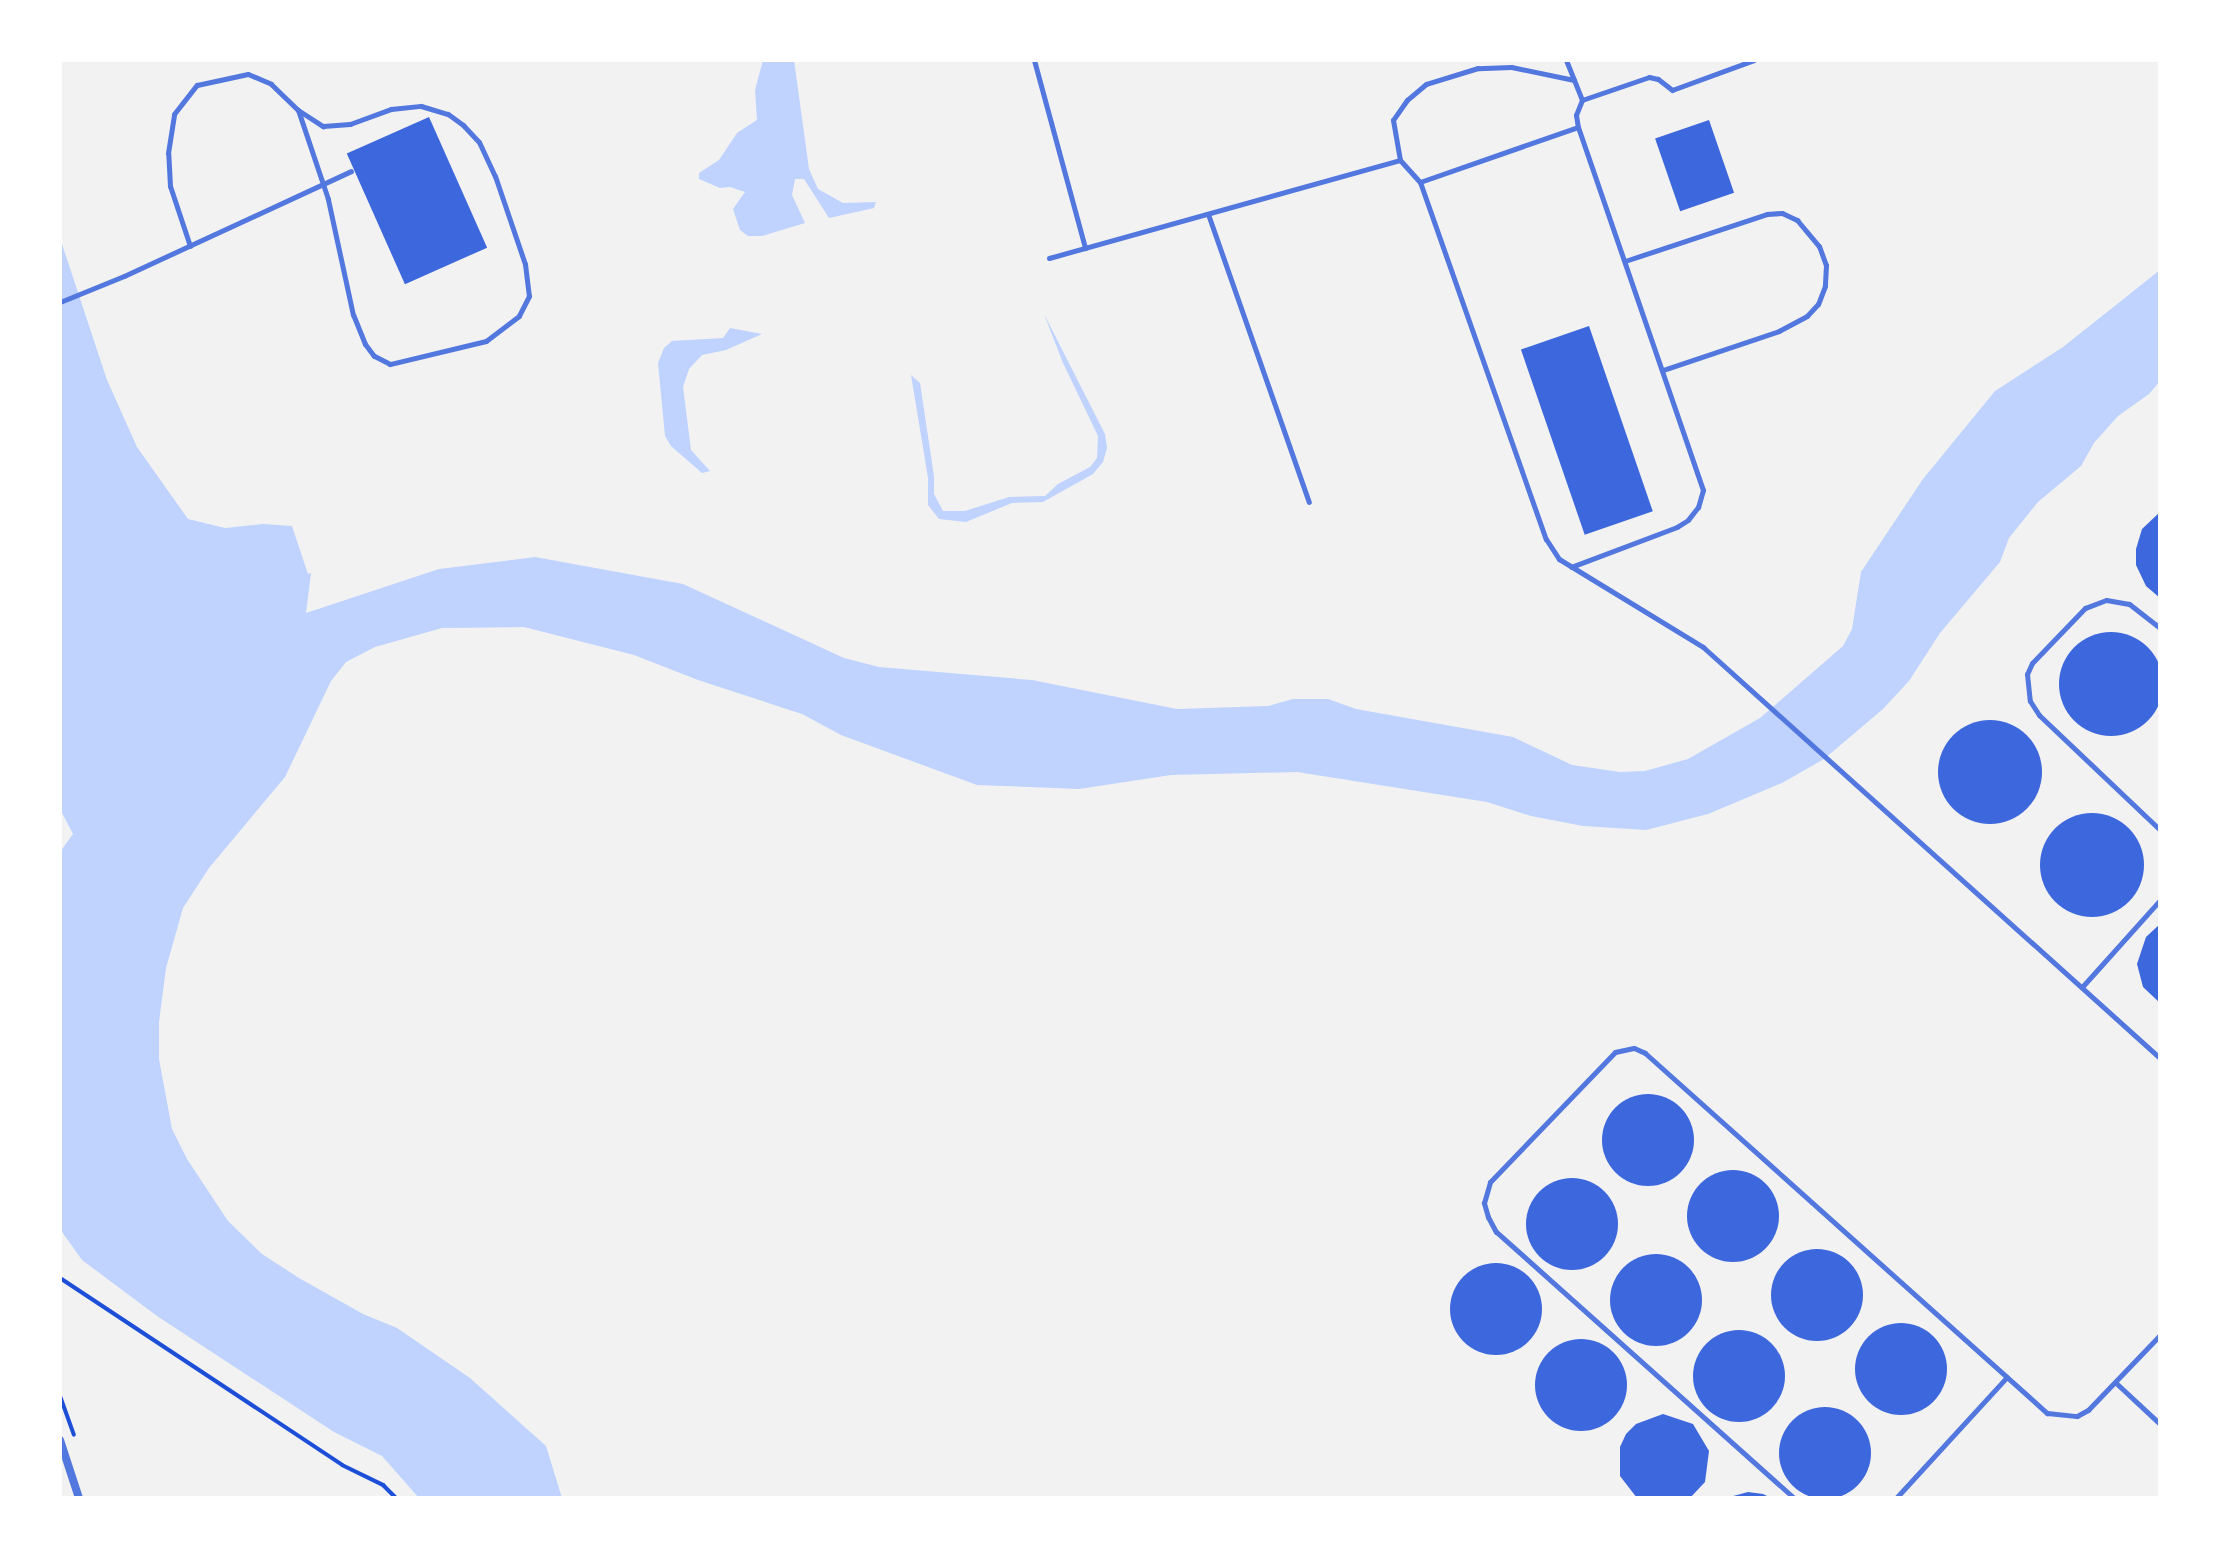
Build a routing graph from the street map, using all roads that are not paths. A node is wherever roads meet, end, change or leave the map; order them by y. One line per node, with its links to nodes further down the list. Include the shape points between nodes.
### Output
1 (1034, 60): 13 (lane)
2 (1566, 60): 4 (lane)
3 (1754, 60): 5 (lane, via 1672,90 1649,77)
4 (1574, 80): 5 (lane); 8 (lane, via 1511,67 1478,68 1426,84 1393,120)
5 (1582, 100): 7 (lane)
6 (298, 110): 6 (lane, via 323,126 421,106 463,125 479,142 495,176 525,264 529,296 519,316 486,341 390,364 374,356 353,315 328,199); 12 (lane, via 271,84 248,74 197,85 174,114 168,153 170,186)
7 (1578, 127): 10 (lane); 15 (lane)
8 (1400, 160): 10 (lane); 11 (lane)
9 (351, 171): 12 (lane)
10 (1420, 182): 19 (lane, via 1546,539)
11 (1208, 214): 13 (lane); 18 (lane)
12 (190, 246): 16 (lane)
13 (1085, 248): 14 (lane)
14 (1049, 258)
15 (1625, 261): 17 (lane); 17 (lane, via 1782,213 1797,220 1819,246 1826,265 1825,286 1807,316 1779,331)
16 (60, 302)
17 (1663, 370): 19 (lane, via 1700,476 1698,507 1677,527)
18 (1309, 502)
19 (1571, 567): 23 (lane, via 1703,647)
20 (2160, 628): 21 (lane, via 2129,604 2106,600 2085,608 2027,674 2030,701 2039,715)
21 (2160, 830)
22 (2160, 900): 23 (lane)
23 (2082, 987): 24 (lane)
24 (2160, 1058)
25 (2160, 1335): 27 (lane)
26 (2007, 1377): 27 (lane, via 2047,1413 2062,1417 2088,1410); 31 (lane, via 1645,1053 1634,1048 1615,1052 1490,1182 1484,1203 1488,1217 1496,1232); 32 (lane)
27 (2116, 1383): 28 (lane)
28 (2160, 1423)
29 (60, 1440): 30 (street)
30 (79, 1498)
31 (1794, 1498)
32 (1896, 1498)

